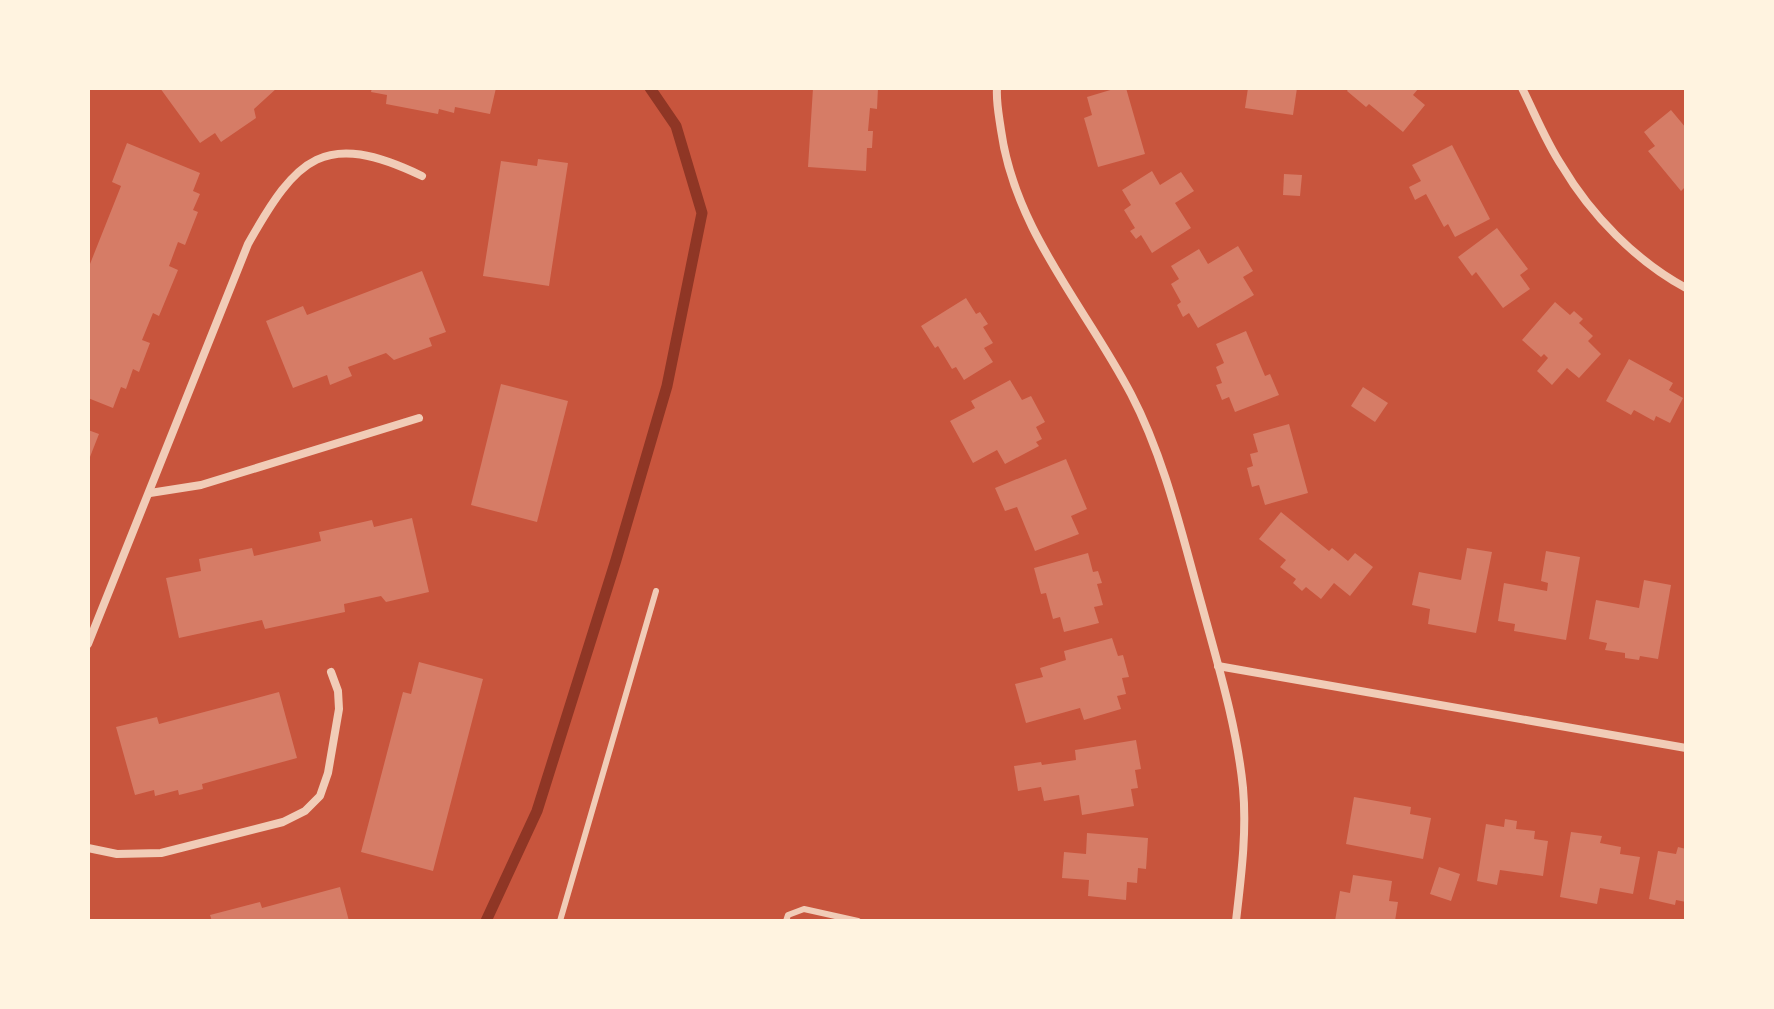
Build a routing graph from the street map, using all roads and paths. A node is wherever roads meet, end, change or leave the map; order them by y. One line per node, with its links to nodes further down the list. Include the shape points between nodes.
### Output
1 (997, 88): 9 (street, via 1004,150 1023,208 1047,258 1131,394 1161,465)
2 (1522, 88): 4 (street, via 1561,166 1595,212 1635,252)
3 (422, 176): 6 (street, via 366,154 336,152 310,162 288,180 248,244)
4 (1686, 288)
5 (419, 418): 6 (street, via 201,485)
6 (150, 493): 8 (street)
7 (656, 591): 13 (lane)
8 (88, 644)
9 (1218, 666): 11 (street); 16 (street, via 1243,789)
10 (331, 672): 12 (street, via 339,709 328,773 320,796 305,811 283,822 161,853 117,854)
11 (1686, 748)
12 (88, 848)
13 (560, 921)
14 (786, 921): 15 (lane, via 804,909)
15 (858, 921)
16 (1236, 921)

